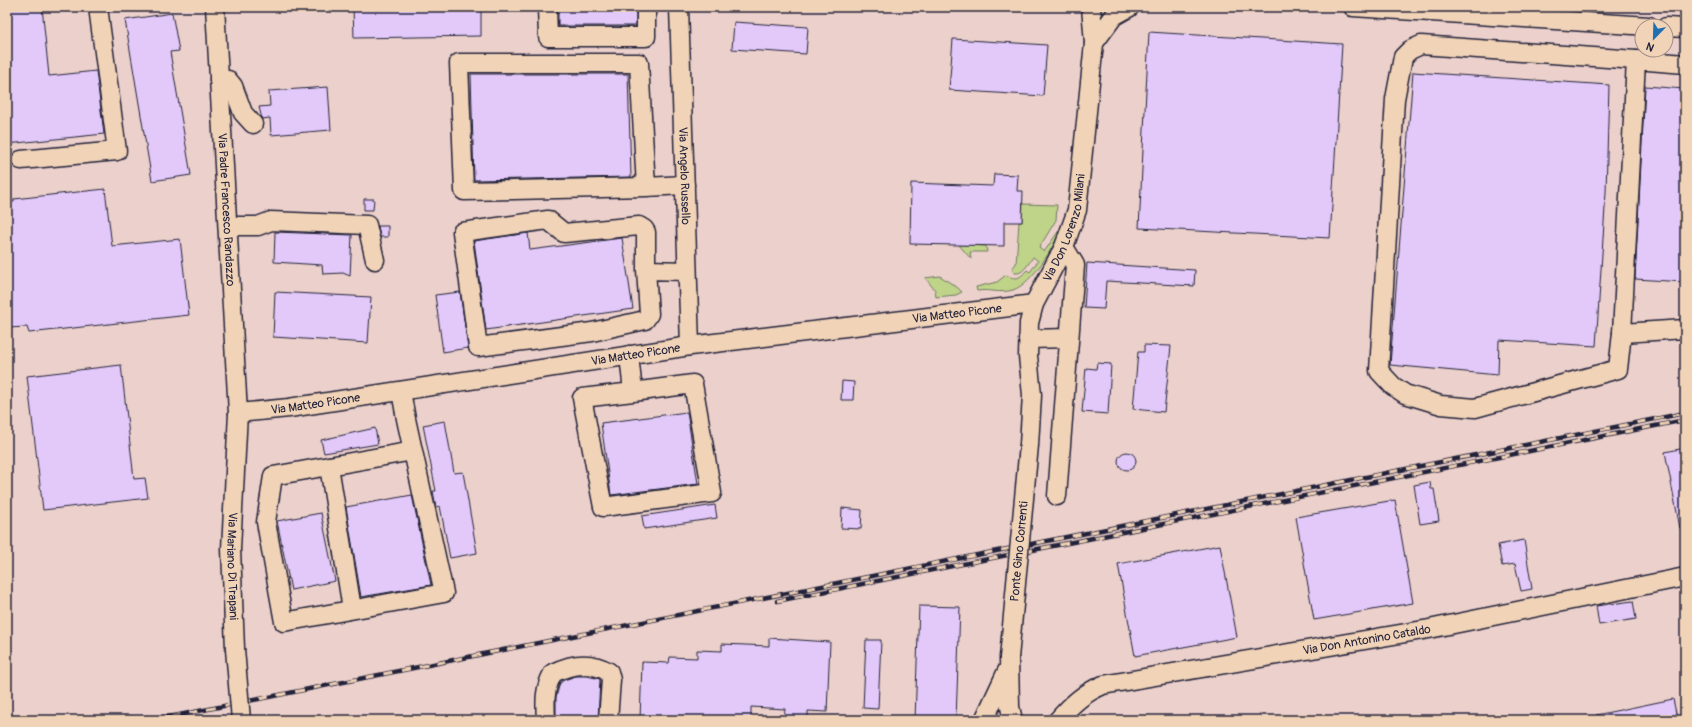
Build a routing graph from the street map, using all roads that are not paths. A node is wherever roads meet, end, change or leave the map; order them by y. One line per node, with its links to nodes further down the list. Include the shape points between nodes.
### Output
1 (98, 7): 18 (street, via 117,151)
2 (215, 7): 16 (street, Via Padre Francesco Randazzo)
3 (547, 7): 4 (street, via 548,37 646,37)
4 (646, 7)
5 (679, 7): 19 (street, Via Angelo Russello)
6 (1092, 7): 13 (street, Via Don Lorenzo Milani)
7 (1130, 7): 13 (street, via 1114,16)
8 (1353, 7): 9 (street)
9 (1359, 7): 10 (street)
10 (1634, 25)
11 (1674, 27): 12 (street)
12 (1685, 28)
13 (1094, 43): 22 (street, Via Don Lorenzo Milani, via 1078,210)
14 (1636, 60): 15 (street); 28 (street); 28 (street, via 1421,45 1410,50 1404,57 1395,100 1379,371 1405,394 1441,405 1475,408 1618,368)
15 (1685, 64)
16 (219, 80): 17 (street, via 228,80 233,86 243,113); 21 (street, Via Padre Francesco Randazzo)
17 (253, 124)
18 (21, 160)
19 (685, 185): 20 (street); 25 (street, Via Angelo Russello)
20 (646, 187): 20 (street, via 639,63 459,63 464,190)
21 (228, 226): 23 (street, via 258,226 271,221 367,225); 35 (street, Via Padre Francesco Randazzo)
22 (1064, 247): 26 (street, Via Don Lorenzo Milani); 29 (street, via 1075,265)
23 (375, 260)
24 (646, 270): 24 (street, via 649,314 645,320 592,332 478,347 462,232 548,220 564,234 640,226 646,232); 25 (street)
25 (687, 271): 31 (street, Via Angelo Russello)
26 (1034, 304): 30 (street, Via Don Lorenzo Milani); 31 (street, Via Matteo Picone)
27 (1685, 330): 28 (street)
28 (1622, 333)
29 (1068, 338): 30 (street); 39 (street)
30 (1028, 339): 36 (street, Via Don Lorenzo Milani, via 1032,395)
31 (690, 346): 32 (street, Via Matteo Picone)
32 (629, 355): 33 (street, Via Matteo Picone); 34 (street)
33 (401, 391): 35 (street, Via Matteo Picone, via 284,409); 37 (street)
34 (633, 392): 34 (street, via 582,398 603,507 712,493 693,384)
35 (238, 413): 43 (street, Via Mariano Di Trapani, bridge, via 231,549 234,649)
36 (1029, 445): 42 (street, Ponte Gino Correnti, bridge)
37 (413, 451): 38 (street); 41 (street, via 444,593)
38 (329, 466): 41 (street); 41 (street, via 273,476 266,522 284,622)
39 (1057, 496)
40 (1685, 577): 48 (street, Via Don Antonino Cataldo, via 1429,629 1103,685 1088,692 1070,706)
41 (352, 609)
42 (1009, 663): 46 (street); 47 (street)
43 (241, 720)
44 (546, 720): 45 (street, via 545,696 548,682 553,673 576,665 587,665 609,672 611,680)
45 (608, 720)
46 (984, 720)
47 (1013, 720)
48 (1058, 720)

